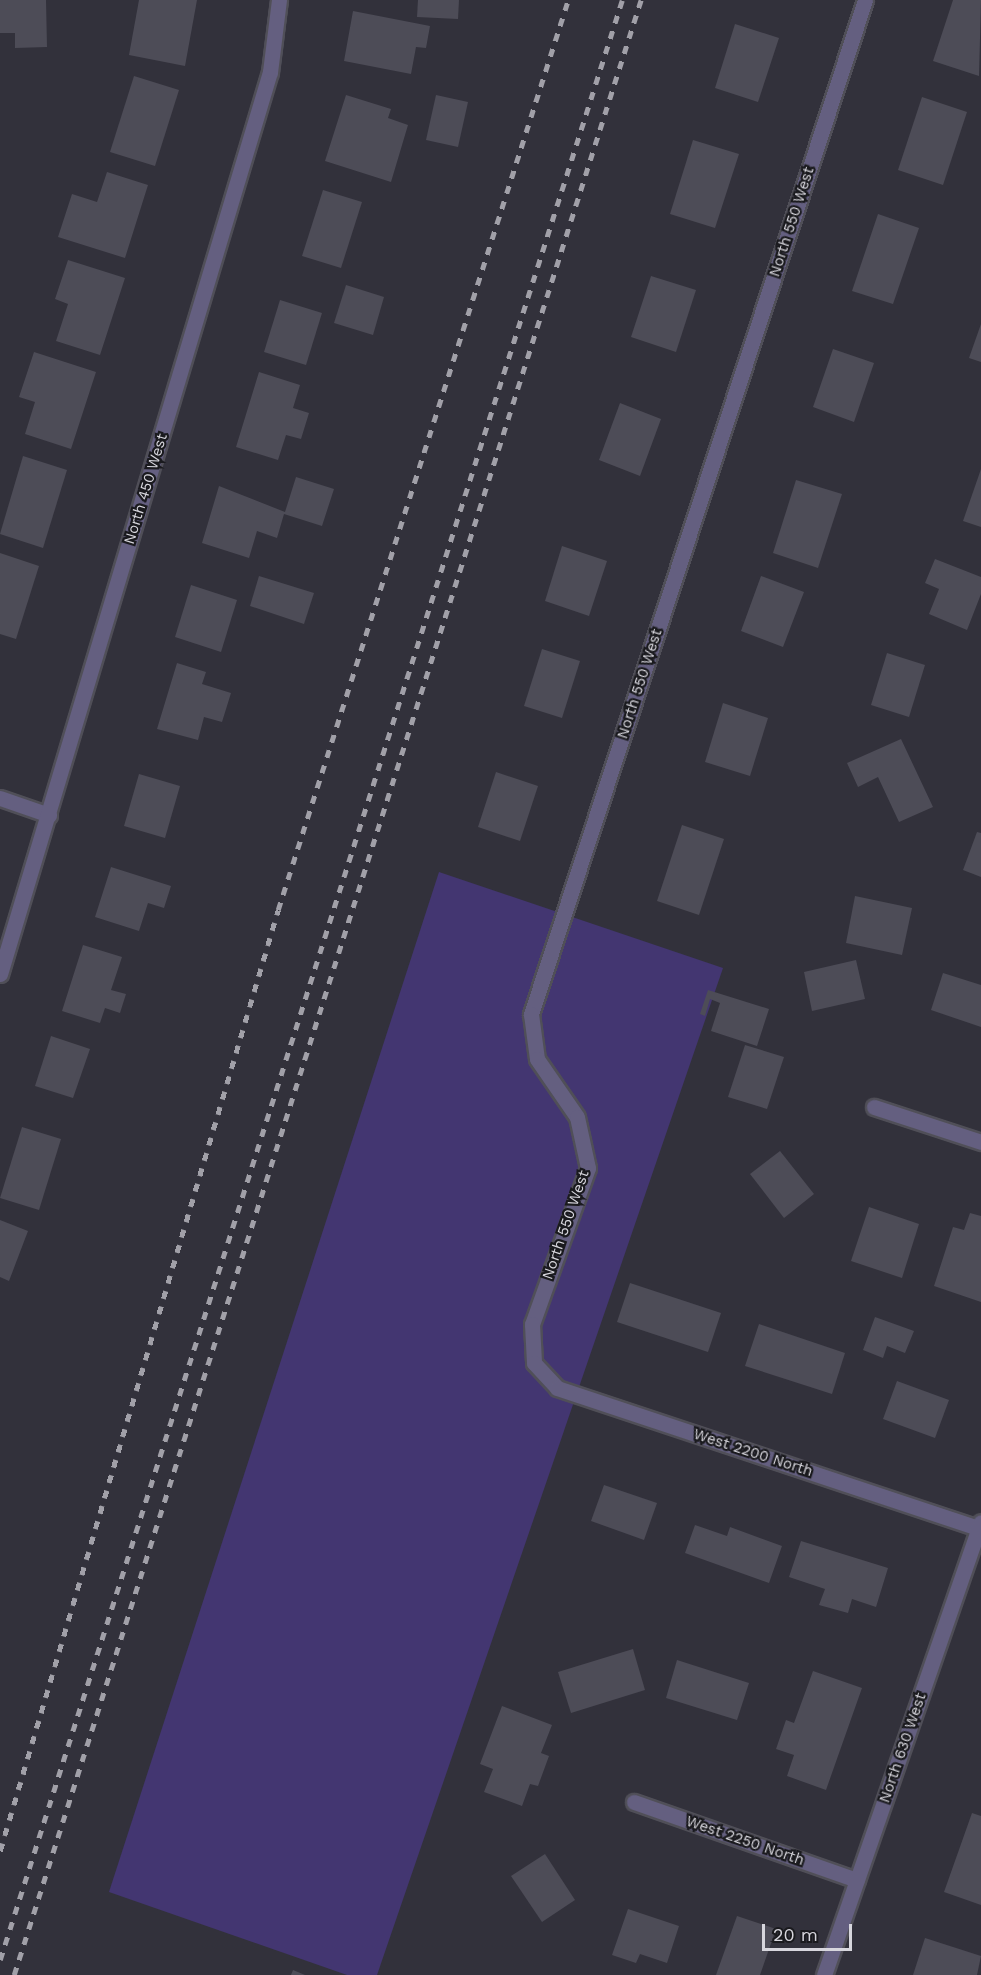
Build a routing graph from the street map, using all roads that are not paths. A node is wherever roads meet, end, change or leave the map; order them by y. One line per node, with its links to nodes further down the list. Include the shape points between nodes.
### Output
1 (279, 0): 4 (street, North 450 West, via 270,72)
2 (865, 0): 8 (street, North 550 West, via 531,1014 537,1059 577,1117 588,1168 532,1324)
3 (0, 798): 4 (street)
4 (49, 815): 5 (street, North 450 West)
5 (0, 974)
6 (874, 1107): 7 (street)
7 (981, 1142)
8 (534, 1362): 9 (street, West 2200 North, via 557,1388)
9 (980, 1526): 11 (street, North 630 West)
10 (634, 1802): 11 (street, West 2250 North)
11 (857, 1880): 12 (street, North 630 West)
12 (824, 1975)

